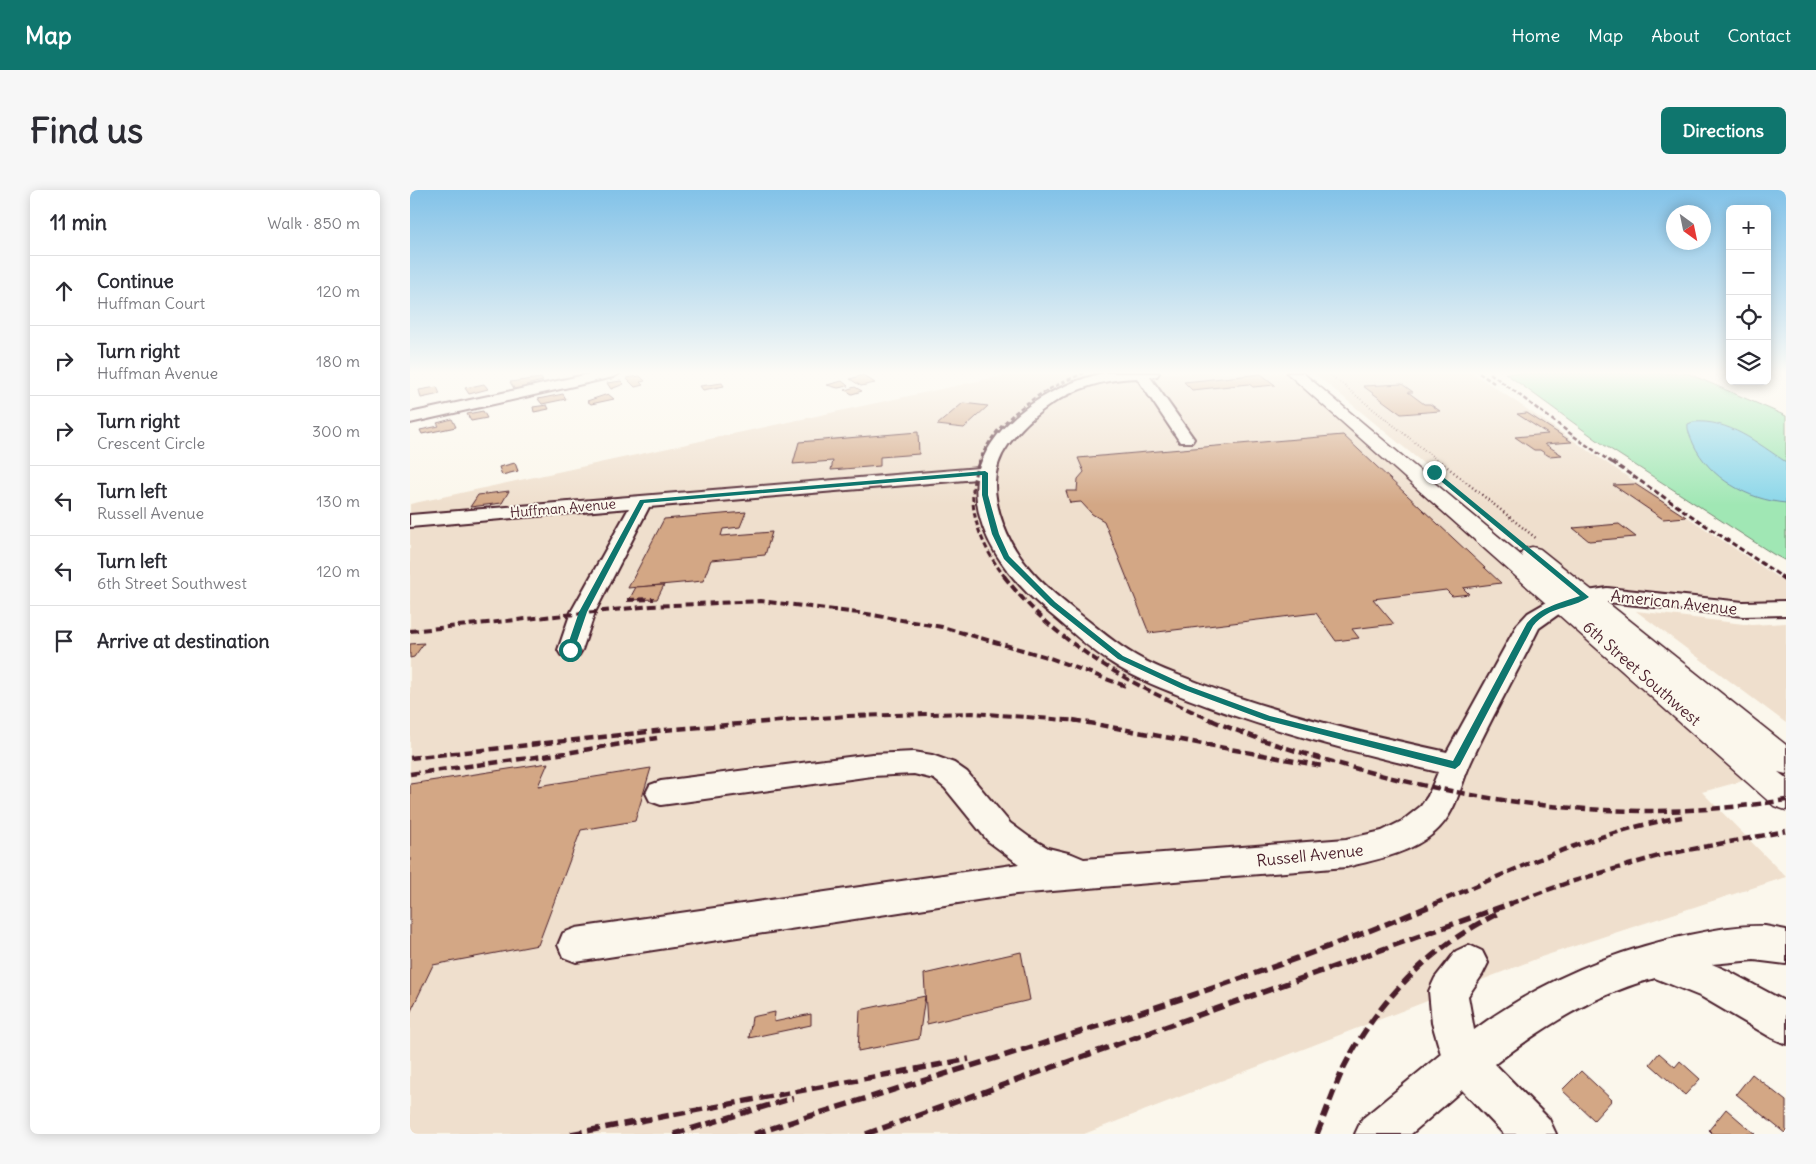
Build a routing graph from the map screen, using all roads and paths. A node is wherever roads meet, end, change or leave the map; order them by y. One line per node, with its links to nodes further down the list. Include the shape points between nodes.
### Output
1 (1025, 417): 7 (street, via 992,455)
2 (1173, 417): 6 (street)
3 (1348, 417): 11 (main road, 6th Street Southwest)
4 (1364, 417): 11 (main road, 6th Street Southwest)
5 (1383, 417): 10 (path)
6 (1186, 439)
7 (985, 473): 8 (street, Huffman Avenue); 15 (street, via 988,508 1006,557 1053,604 1120,657 1201,694 1268,718)
8 (642, 502): 9 (street, Huffman Avenue); 13 (street, via 583,612)
9 (410, 521)
10 (1542, 543)
11 (1574, 600): 12 (street, American Avenue, via 1617,595 1743,609); 14 (main road, 6th Street Southwest); 15 (street, Russell Avenue, via 1546,610 1529,625); 17 (main road, 6th Street Southwest)
12 (1786, 608)
13 (570, 650)
14 (1786, 762)
15 (1455, 765): 18 (street, Russell Avenue, via 1442,800 1431,815 1396,840 1375,848 1346,853)
16 (662, 793): 18 (street, via 872,764 932,766 956,780 999,832 1018,847 1040,860)
17 (1786, 797)
18 (1094, 872): 19 (street, Russell Avenue, via 1006,880)
19 (576, 945)
20 (1786, 947): 21 (street, via 1772,943 1723,945)
21 (1656, 960): 23 (street, via 1715,984); 24 (street, via 1579,988 1518,1022)
22 (1468, 963): 24 (street, via 1448,991 1452,1023)
23 (1786, 1024)
24 (1464, 1062): 25 (street); 26 (street)
25 (1377, 1134)
26 (1534, 1134)

